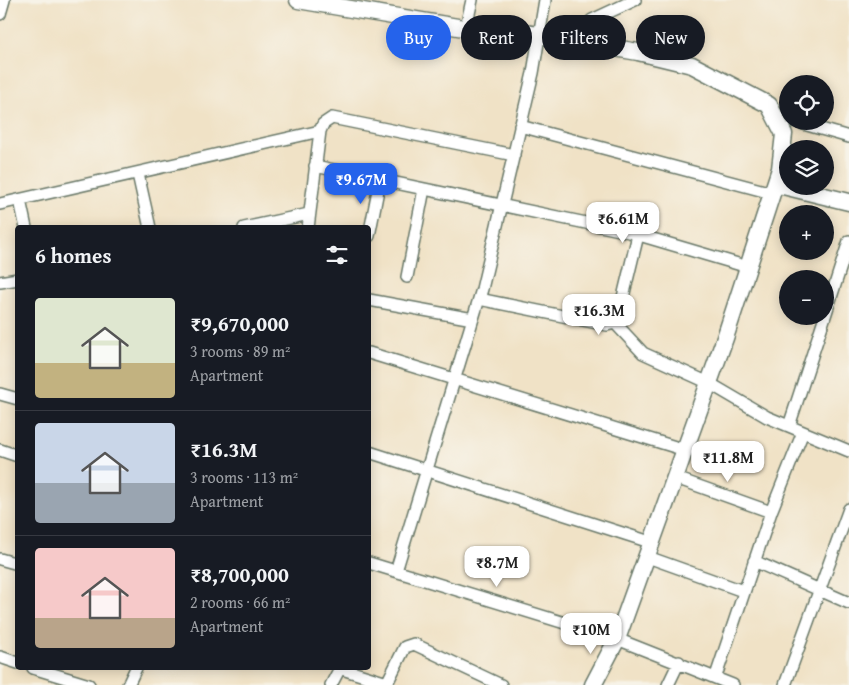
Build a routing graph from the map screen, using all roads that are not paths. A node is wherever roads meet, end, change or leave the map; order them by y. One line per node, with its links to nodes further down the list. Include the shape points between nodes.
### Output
1 (4, 0): 8 (street)
2 (298, 0): 7 (street)
3 (354, 0): 12 (street)
4 (472, 0): 9 (street)
5 (545, 0): 14 (street)
6 (635, 0): 10 (street)
7 (336, 3): 11 (street)
8 (0, 14)
9 (468, 15)
10 (603, 15)
11 (461, 22)
12 (461, 22)
13 (532, 35): 14 (street)
14 (539, 36): 15 (street); 18 (street)
15 (542, 37)
16 (626, 50): 17 (street, via 692,64 769,106)
17 (779, 116)
18 (520, 126): 23 (street); 27 (street)
19 (783, 130): 27 (street, via 780,169)
20 (824, 130): 22 (street)
21 (320, 131): 23 (street, via 323,124 332,118); 24 (street); 25 (street)
22 (849, 137)
23 (514, 155): 32 (street)
24 (315, 166): 26 (street); 33 (street)
25 (138, 174): 29 (street); 35 (street)
26 (380, 180): 28 (street); 38 (street)
27 (774, 188): 30 (street); 41 (street)
28 (424, 189): 32 (street); 42 (street)
29 (20, 200): 31 (street); 34 (street)
30 (849, 202)
31 (0, 204)
32 (502, 206): 39 (street); 46 (street)
33 (309, 214): 36 (street); 37 (street)
34 (25, 225)
35 (149, 225)
36 (258, 225)
37 (308, 225)
38 (371, 226)
39 (638, 234): 41 (street); 49 (street)
40 (849, 241): 45 (street)
41 (748, 267): 53 (street)
42 (407, 277)
43 (15, 280): 44 (street)
44 (0, 282)
45 (834, 288)
46 (479, 299): 48 (street); 49 (street, via 607,325)
47 (371, 300): 48 (street)
48 (473, 319): 52 (street)
49 (615, 322): 53 (street, via 643,353)
50 (822, 325): 56 (street)
51 (371, 354): 52 (street)
52 (454, 380): 59 (street); 63 (street)
53 (709, 383): 56 (street); 59 (street)
54 (0, 394): 55 (street)
55 (15, 399)
56 (789, 426): 57 (street)
57 (803, 432): 60 (street); 66 (street)
58 (0, 450): 62 (street)
59 (685, 450): 64 (street)
60 (849, 451)
61 (371, 453): 63 (street)
62 (15, 455)
63 (426, 471): 68 (street); 73 (street)
64 (676, 478): 66 (street); 68 (street)
65 (849, 509): 67 (street)
66 (771, 512): 70 (street)
67 (847, 523): 74 (street)
68 (648, 549): 75 (street); 77 (street)
69 (0, 559): 71 (street)
70 (754, 561): 74 (street); 75 (street)
71 (15, 563)
72 (371, 564): 73 (street)
73 (396, 571): 77 (street)
74 (819, 590): 76 (street); 94 (street)
75 (743, 591): 85 (street)
76 (849, 603)
77 (617, 639): 80 (street); 91 (street)
78 (0, 657): 79 (street)
79 (15, 662)
80 (679, 662): 85 (street); 92 (street)
81 (40, 670): 88 (street)
82 (135, 670): 86 (street)
83 (338, 670): 89 (street)
84 (345, 670): 87 (street)
85 (716, 676): 93 (street)
86 (130, 684)
87 (386, 684): 90 (street, via 405,647 414,644)
88 (89, 685)
89 (331, 685)
90 (501, 685)
91 (593, 685)
92 (668, 685)
93 (732, 685)
94 (785, 685)

